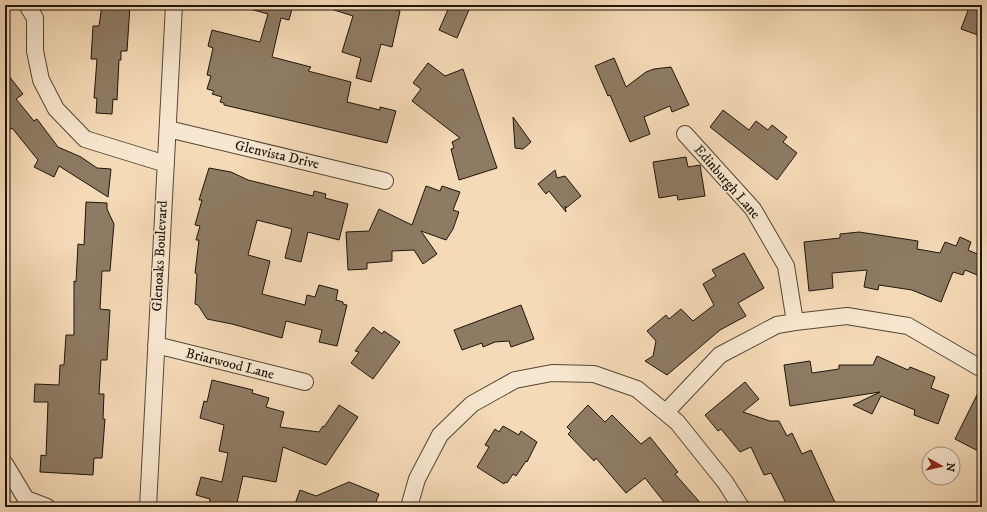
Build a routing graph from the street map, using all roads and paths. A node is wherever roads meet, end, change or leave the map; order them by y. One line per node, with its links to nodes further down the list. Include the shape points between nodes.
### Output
1 (27, 5): 5 (street, via 35,18 35,51 41,80 56,109 85,139)
2 (174, 5): 3 (street, Glenoaks Boulevard)
3 (168, 130): 5 (street, Glenoaks Boulevard); 6 (street, Glenvista Drive)
4 (685, 134): 7 (street, Edinburgh Lane, via 753,209 786,266)
5 (166, 164): 8 (street, Glenoaks Boulevard)
6 (385, 181)
7 (795, 322): 9 (street, via 847,316 908,326); 11 (street, via 777,325 720,355)
8 (156, 344): 10 (street, Briarwood Lane); 14 (street, Glenoaks Boulevard)
9 (982, 369)
10 (305, 382)
11 (666, 412): 15 (street, via 637,389 594,374 552,373 515,380 472,404 440,435 417,479); 16 (street, via 725,482)
12 (5, 464): 13 (street, via 26,499)
13 (47, 507)
14 (148, 507)
15 (409, 507)
16 (741, 507)

